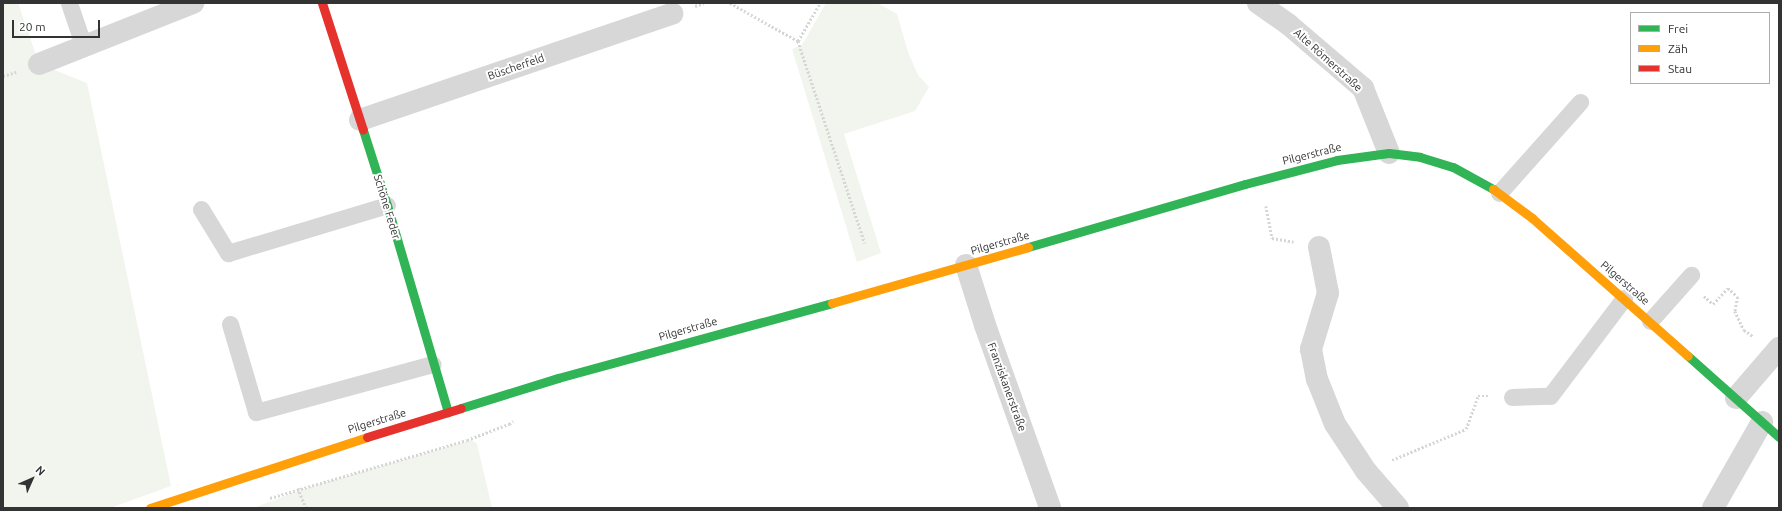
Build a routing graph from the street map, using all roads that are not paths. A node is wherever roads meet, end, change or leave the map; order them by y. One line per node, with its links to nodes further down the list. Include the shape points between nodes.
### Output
1 (69, 3): 6 (lane)
2 (193, 3): 6 (street)
3 (322, 3): 9 (main road, Schöne Feder)
4 (1258, 3): 10 (street, Alte Römerstraße, via 1288,24 1363,88)
5 (671, 8): 9 (street, Büscherfeld)
6 (84, 47): 7 (street)
7 (39, 64)
8 (1580, 102): 11 (lane)
9 (360, 120): 12 (main road, Schöne Feder)
10 (1389, 153): 11 (main road, Pilgerstraße, via 1420,157 1453,167); 15 (main road, Pilgerstraße, via 1337,160 1261,180)
11 (1499, 192): 17 (main road, Pilgerstraße)
12 (387, 205): 13 (lane, via 228,253); 21 (main road, Schöne Feder)
13 (202, 209)
14 (1318, 247): 29 (street, via 1328,293 1311,349 1317,379 1335,424 1366,471)
15 (966, 265): 24 (main road, Pilgerstraße, via 558,378); 28 (street, Franziskanerstraße)
16 (1691, 275): 18 (lane)
17 (1624, 298): 18 (main road, Pilgerstraße); 22 (lane, via 1550,396)
18 (1650, 321): 23 (main road, Pilgerstraße)
19 (230, 324): 21 (lane, via 256,412)
20 (1776, 351): 23 (street)
21 (433, 364): 24 (main road, Schöne Feder)
22 (1512, 397)
23 (1736, 398): 25 (main road, Pilgerstraße)
24 (448, 412): 27 (main road, Pilgerstraße)
25 (1762, 422): 26 (main road, Pilgerstraße); 30 (street)
26 (1779, 437)
27 (150, 508)
28 (1050, 508)
29 (1398, 508)
30 (1713, 508)

